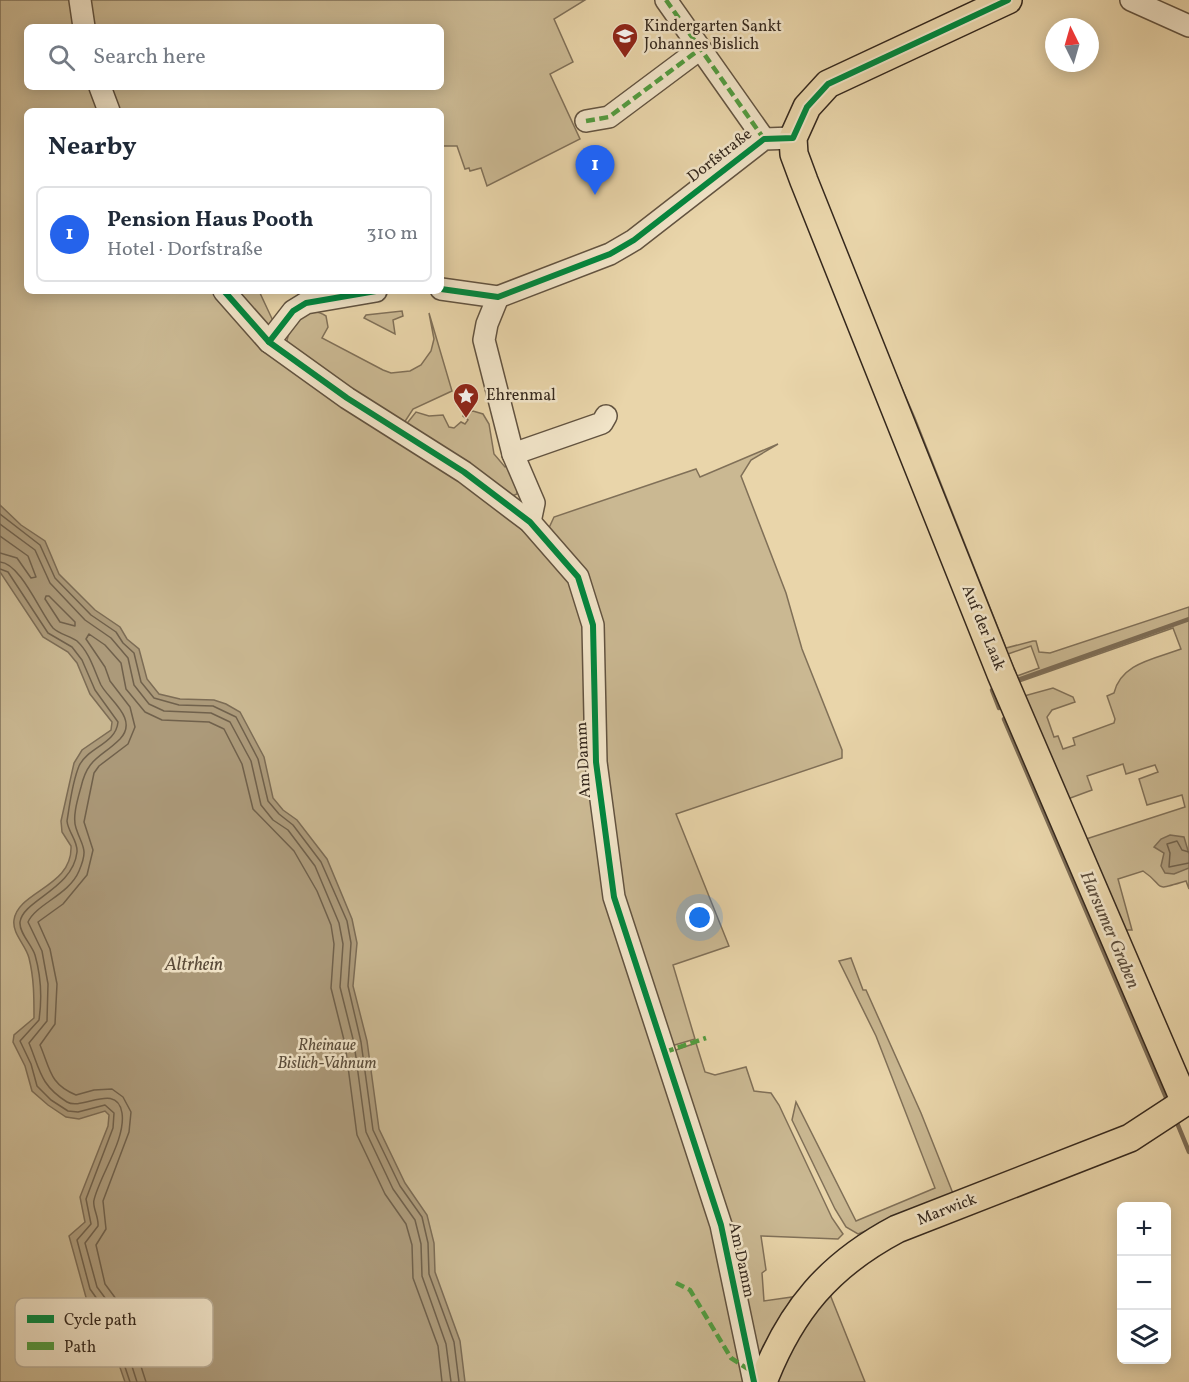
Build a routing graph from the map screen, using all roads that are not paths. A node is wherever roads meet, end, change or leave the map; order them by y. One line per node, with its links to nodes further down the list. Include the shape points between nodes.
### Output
1 (80, 0): 5 (street)
2 (666, 0): 7 (street)
3 (1008, 0): 11 (main road, via 828,84 807,107)
4 (1131, 0): 6 (street)
5 (84, 24)
6 (1189, 26)
7 (700, 49): 10 (street, via 609,117); 12 (street)
8 (101, 90): 9 (street)
9 (108, 108)
10 (586, 121)
11 (793, 138): 12 (street, Dorfstraße); 21 (main road, Auf der Laak, via 794,154 822,230 997,663)
12 (764, 139): 16 (street, Dorfstraße, via 634,240 610,254)
13 (444, 289): 16 (street)
14 (227, 294): 17 (street, Am Damm)
15 (361, 294): 17 (street, via 299,306)
16 (498, 297): 19 (street, via 484,340)
17 (269, 342): 20 (street, Am Damm, via 347,398 464,472)
18 (606, 416): 19 (street, via 602,423)
19 (513, 454): 20 (street, via 534,503)
20 (530, 522): 22 (street, Am Damm, via 578,578 593,625 596,762 614,897 720,1225)
21 (1187, 1107): 23 (main road, Marwick, via 1130,1138 897,1229 868,1245 826,1278 800,1309 774,1352)
22 (754, 1382)
23 (763, 1382)

